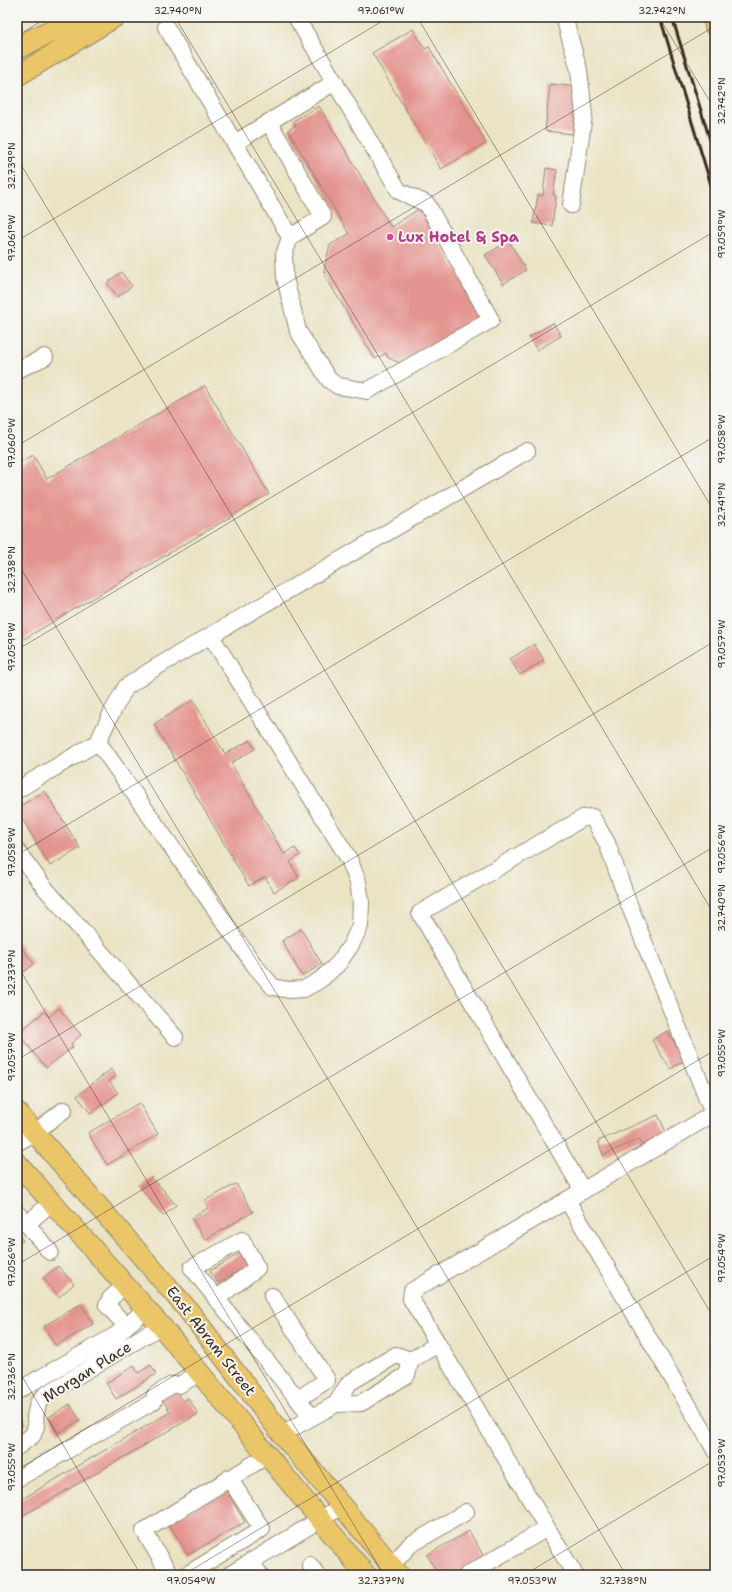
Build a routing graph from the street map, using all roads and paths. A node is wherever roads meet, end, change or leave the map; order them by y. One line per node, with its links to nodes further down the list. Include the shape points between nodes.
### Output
1 (79, 17): 6 (highway)
2 (115, 17): 7 (main road)
3 (296, 17): 8 (street)
4 (564, 17): 11 (street, via 579,70 584,115)
5 (166, 27): 10 (street)
6 (17, 48)
7 (17, 76)
8 (334, 82): 9 (street); 12 (street, via 399,191 427,204 491,320 368,391 338,386 329,380 298,331 285,278 284,255)
9 (269, 122): 10 (street); 12 (street, via 323,217)
10 (235, 143): 12 (street)
11 (570, 205)
12 (290, 237)
13 (45, 357): 14 (street)
14 (17, 370)
15 (527, 451): 16 (street)
16 (211, 636): 17 (street, via 126,686); 17 (street, via 349,859 358,882 361,902 360,926 338,964 320,980 304,989 273,987 255,966)
17 (98, 742): 18 (street)
18 (17, 790)
19 (17, 851): 20 (street, via 44,887)
20 (175, 1037)
21 (64, 1110): 24 (street)
22 (17, 1112): 24 (main road, East Abram Street)
23 (714, 1117): 27 (street); 27 (street, via 628,902 607,842 592,817 583,818 420,913)
24 (35, 1132): 25 (street); 45 (main road, East Abram Street, via 188,1310)
25 (17, 1143)
26 (17, 1163): 29 (main road, East Abram Street)
27 (582, 1191): 28 (street)
28 (567, 1200): 38 (street, via 412,1291 411,1299); 47 (street)
29 (52, 1202): 30 (street); 32 (main road, East Abram Street)
30 (22, 1218): 31 (street)
31 (50, 1252)
32 (125, 1285): 35 (main road, East Abram Street); 36 (street, via 110,1298 107,1305)
33 (272, 1296): 42 (street, via 327,1380)
34 (216, 1299): 42 (street)
35 (146, 1309): 36 (street); 37 (main road, East Abram Street)
36 (126, 1326): 41 (street, via 116,1335)
37 (168, 1334): 40 (main road, East Abram Street); 45 (main road, via 209,1370 264,1434); 46 (street, Morgan Place, via 45,1395 38,1403 33,1435)
38 (438, 1344): 39 (street); 54 (street)
39 (411, 1360): 43 (street, via 407,1375 361,1403); 43 (street, via 396,1355 349,1383)
40 (200, 1373): 48 (main road, East Abram Street); 49 (street, via 179,1385 172,1385 155,1395 154,1401)
41 (17, 1391)
42 (298, 1399): 44 (street)
43 (336, 1404): 44 (street)
44 (312, 1417): 45 (street)
45 (282, 1434): 51 (main road, East Abram Street)
46 (17, 1447)
47 (715, 1450)
48 (268, 1455): 50 (street); 53 (main road, East Abram Street)
49 (17, 1478)
50 (229, 1478): 55 (street); 59 (street, via 144,1531)
51 (342, 1506): 53 (street); 58 (main road, East Abram Street)
52 (466, 1512): 58 (street, via 410,1545)
53 (321, 1519): 56 (street); 63 (main road, East Abram Street)
54 (547, 1528): 64 (street); 65 (street)
55 (262, 1529): 56 (street); 60 (street)
56 (274, 1548): 57 (street)
57 (252, 1561): 61 (street); 62 (street)
58 (395, 1570)
59 (170, 1575)
60 (186, 1575)
61 (229, 1575)
62 (260, 1575)
63 (366, 1575)
64 (467, 1575)
65 (575, 1575)

